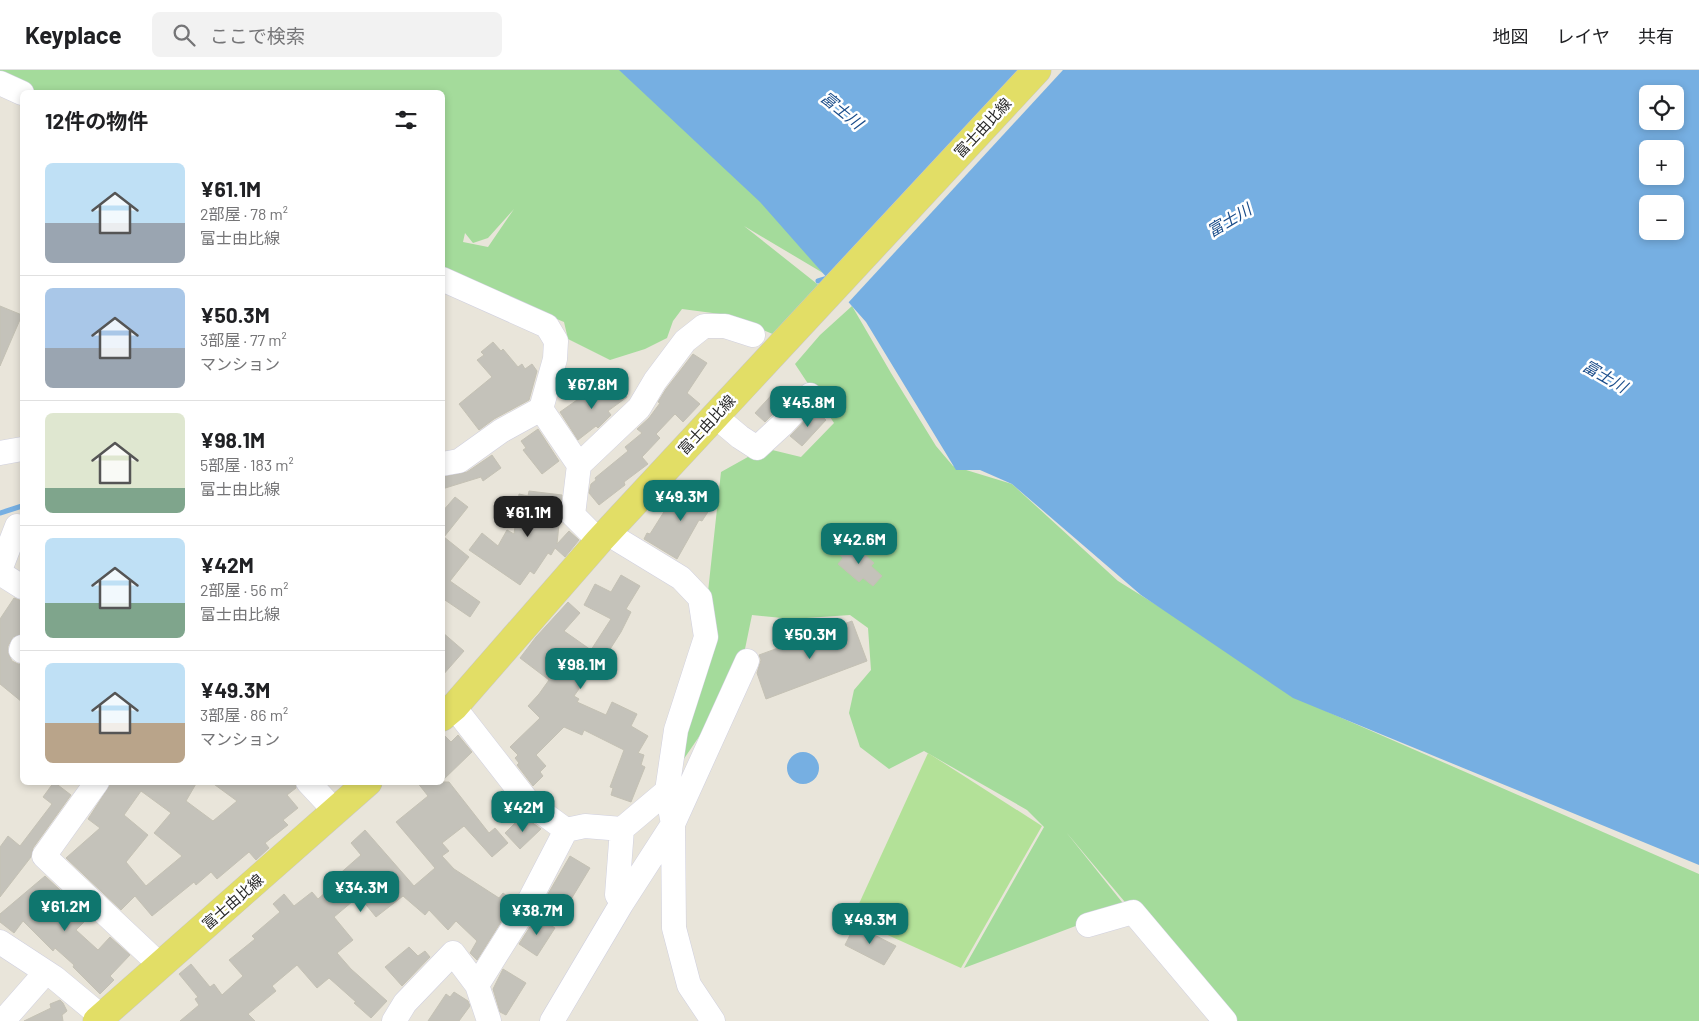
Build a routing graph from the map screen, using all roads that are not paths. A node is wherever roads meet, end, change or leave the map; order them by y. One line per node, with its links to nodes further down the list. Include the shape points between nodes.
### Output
1 (1037, 70): 8 (main road, 富士由比線)
2 (0, 83): 3 (street)
3 (20, 91)
4 (445, 280): 7 (street, via 547,326 556,341 555,358)
5 (753, 335): 12 (street, via 725,326 704,326 685,341 654,381 640,408)
6 (810, 395): 8 (street, via 757,448)
7 (541, 409): 11 (street, via 459,460); 12 (street)
8 (715, 416): 14 (main road, 富士由比線)
9 (20, 449): 10 (street)
10 (0, 453)
11 (445, 463)
12 (579, 465): 14 (street, via 573,515)
13 (13, 525): 15 (street)
14 (603, 537): 18 (main road, 富士由比線); 22 (street, via 681,578 700,598 706,637 676,730)
15 (0, 571): 16 (street)
16 (20, 586)
17 (746, 661): 24 (street)
18 (448, 712): 26 (street, via 529,803)
19 (95, 785): 30 (street, via 44,856)
20 (311, 785): 23 (street)
21 (365, 785): 23 (main road, 富士由比線)
22 (667, 791): 24 (street); 25 (street)
23 (335, 811): 30 (main road, 富士由比線)
24 (673, 824): 27 (street); 38 (street, via 674,928 689,985)
25 (622, 829): 26 (street, via 585,826); 27 (street, via 617,894)
26 (566, 830): 32 (street, via 526,907)
27 (622, 903): 37 (street)
28 (1088, 925): 39 (street, via 1133,912)
29 (0, 942): 31 (street)
30 (160, 965): 33 (main road, 富士由比線)
31 (46, 972): 33 (street); 34 (street)
32 (477, 985): 35 (street, via 453,953 405,1003); 36 (street)
33 (99, 1019)
34 (3, 1021)
35 (394, 1021)
36 (489, 1021)
37 (552, 1021)
38 (714, 1021)
39 (1225, 1021)

